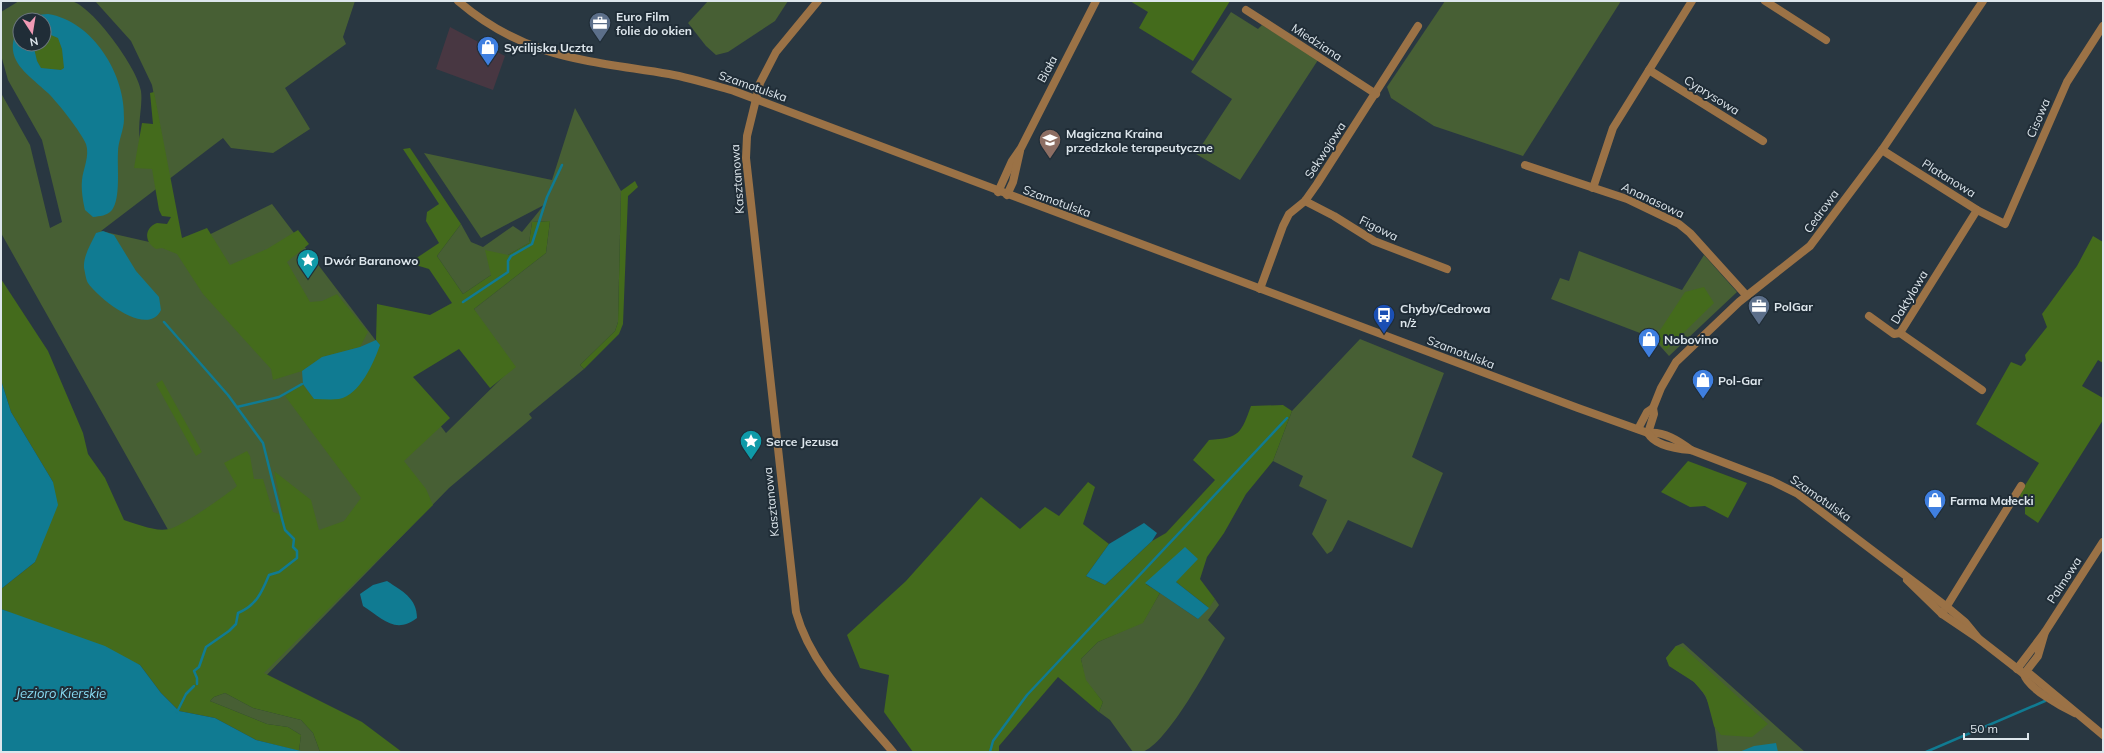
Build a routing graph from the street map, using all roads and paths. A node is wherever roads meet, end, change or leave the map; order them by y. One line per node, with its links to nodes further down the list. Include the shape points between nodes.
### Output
1 (458, 1): 13 (street, Szamotulska, via 496,28 526,44 552,53 586,62 670,74)
2 (818, 1): 13 (street, Kasztanowa, via 776,52 766,70)
3 (1096, 1): 15 (street, Biała)
4 (1692, 1): 11 (street)
5 (1765, 1): 10 (street)
6 (1983, 1): 16 (street, Cedrowa)
7 (1246, 10): 12 (street, Miedziana)
8 (1418, 26): 12 (street, Sekwojowa)
9 (2103, 26): 23 (street, Cisowa, via 2067,82)
10 (1826, 40)
11 (1649, 70): 14 (street, Cyprysowa); 18 (street, via 1613,128)
12 (1376, 94): 21 (street, Sekwojowa)
13 (756, 99): 19 (street, Szamotulska); 38 (street, Kasztanowa, via 748,129 746,158 796,612 815,658)
14 (1763, 141)
15 (1020, 148): 19 (street, Biała); 20 (street, Biała, via 1013,182)
16 (1882, 150): 22 (street, Platanowa); 26 (street, Cedrowa, via 1810,246)
17 (1525, 165): 18 (street, Ananasowa)
18 (1593, 188): 26 (street, Ananasowa, via 1627,199 1684,228)
19 (998, 192): 20 (street, Szamotulska)
20 (1007, 195): 25 (street, Szamotulska)
21 (1305, 201): 24 (street, Figowa, via 1328,212 1374,241); 25 (street, Sekwojowa, via 1289,214)
22 (1976, 210): 23 (street, Platanowa); 28 (street, Daktylowa)
23 (2005, 224)
24 (1447, 269)
25 (1260, 289): 31 (street, Szamotulska)
26 (1746, 295): 30 (street, Cedrowa, via 1676,362 1662,385)
27 (1869, 316): 28 (street, via 1894,334)
28 (1900, 333): 29 (street, Daktylowa)
29 (1982, 390)
30 (1653, 408): 31 (street, Cedrowa, via 1647,412); 32 (street, Cedrowa, via 1654,414)
31 (1638, 429): 32 (street, Szamotulska)
32 (1648, 433): 35 (street, Szamotulska, via 1658,433 1674,439 1692,450 1772,481 1798,494 1917,584)
33 (2021, 486): 35 (street)
34 (2103, 542): 36 (street, Palmowa, via 2046,632 2038,656)
35 (1944, 611): 36 (street, Szamotulska, via 1965,622 1979,639)
36 (2020, 671): 37 (street, Szamotulska, via 2027,682 2075,713)
37 (2103, 735)
38 (893, 752)

